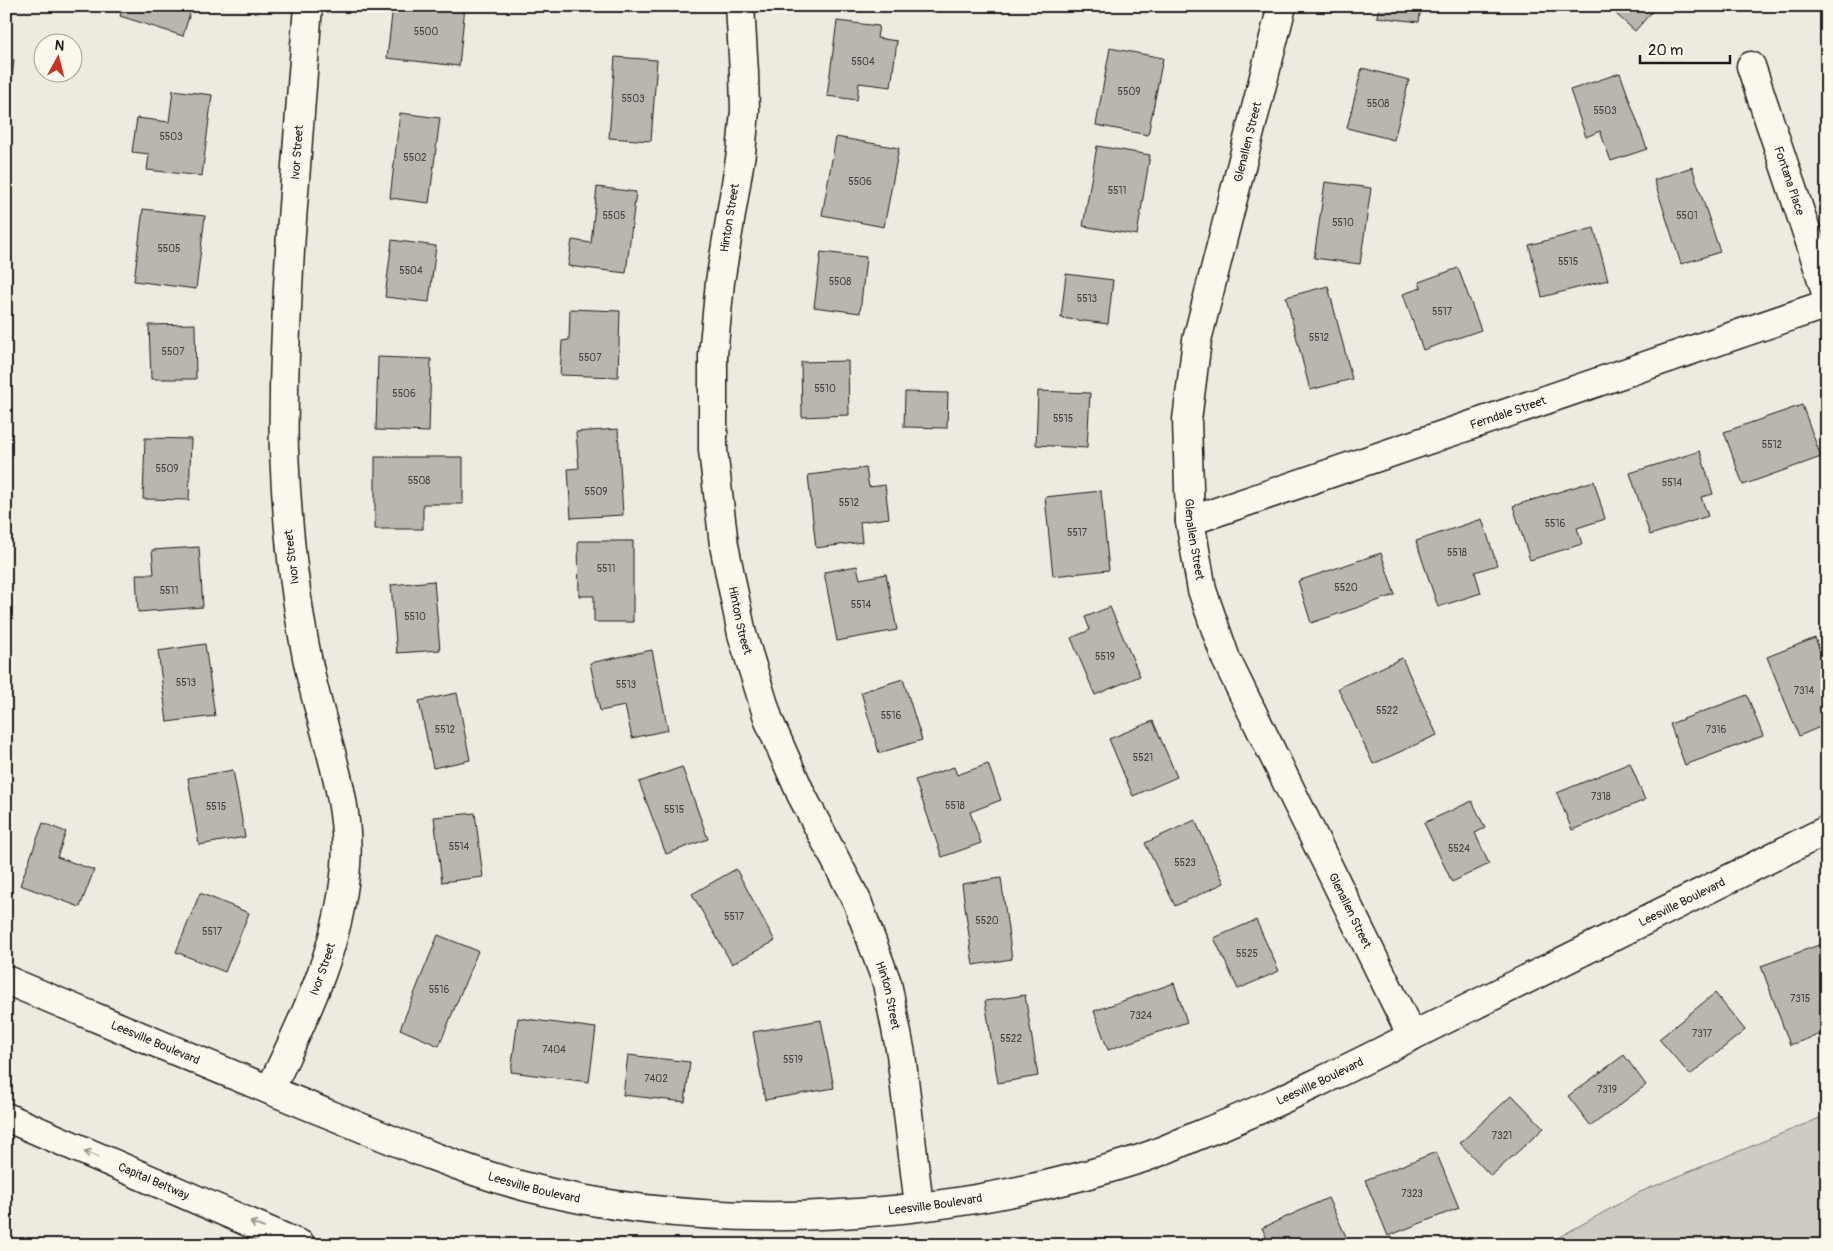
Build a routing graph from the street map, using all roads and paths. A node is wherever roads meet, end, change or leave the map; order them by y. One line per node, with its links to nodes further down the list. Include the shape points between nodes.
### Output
1 (308, 6): 11 (main road, Ivor Street, via 286,312 284,446 288,522 297,596 312,679 342,801 346,864 340,911 326,962 311,1004)
2 (740, 6): 13 (main road, Hinton Street, via 744,119 720,282 713,355 713,450 724,545 742,634 769,721 801,794 857,901 887,983 901,1054)
3 (1282, 6): 7 (main road, Glenallen Street, via 1198,340 1187,420)
4 (1751, 66): 5 (main road, Fontana Place)
5 (1827, 296)
6 (1827, 304): 7 (main road, Ferndale Street)
7 (1190, 521): 10 (main road, Glenallen Street, via 1202,590 1226,659)
8 (1827, 830): 10 (main road, Leesville Boulevard)
9 (6, 980): 11 (main road, Leesville Boulevard)
10 (1412, 1036): 13 (main road, Leesville Boulevard, via 1253,1114 1144,1157 1016,1192)
11 (270, 1090): 13 (main road, Leesville Boulevard, via 459,1167 593,1201 678,1212 759,1216 829,1215)
12 (6, 1117): 14 (main road, Capital Beltway, one-way to 12)
13 (920, 1206)
14 (301, 1245)

